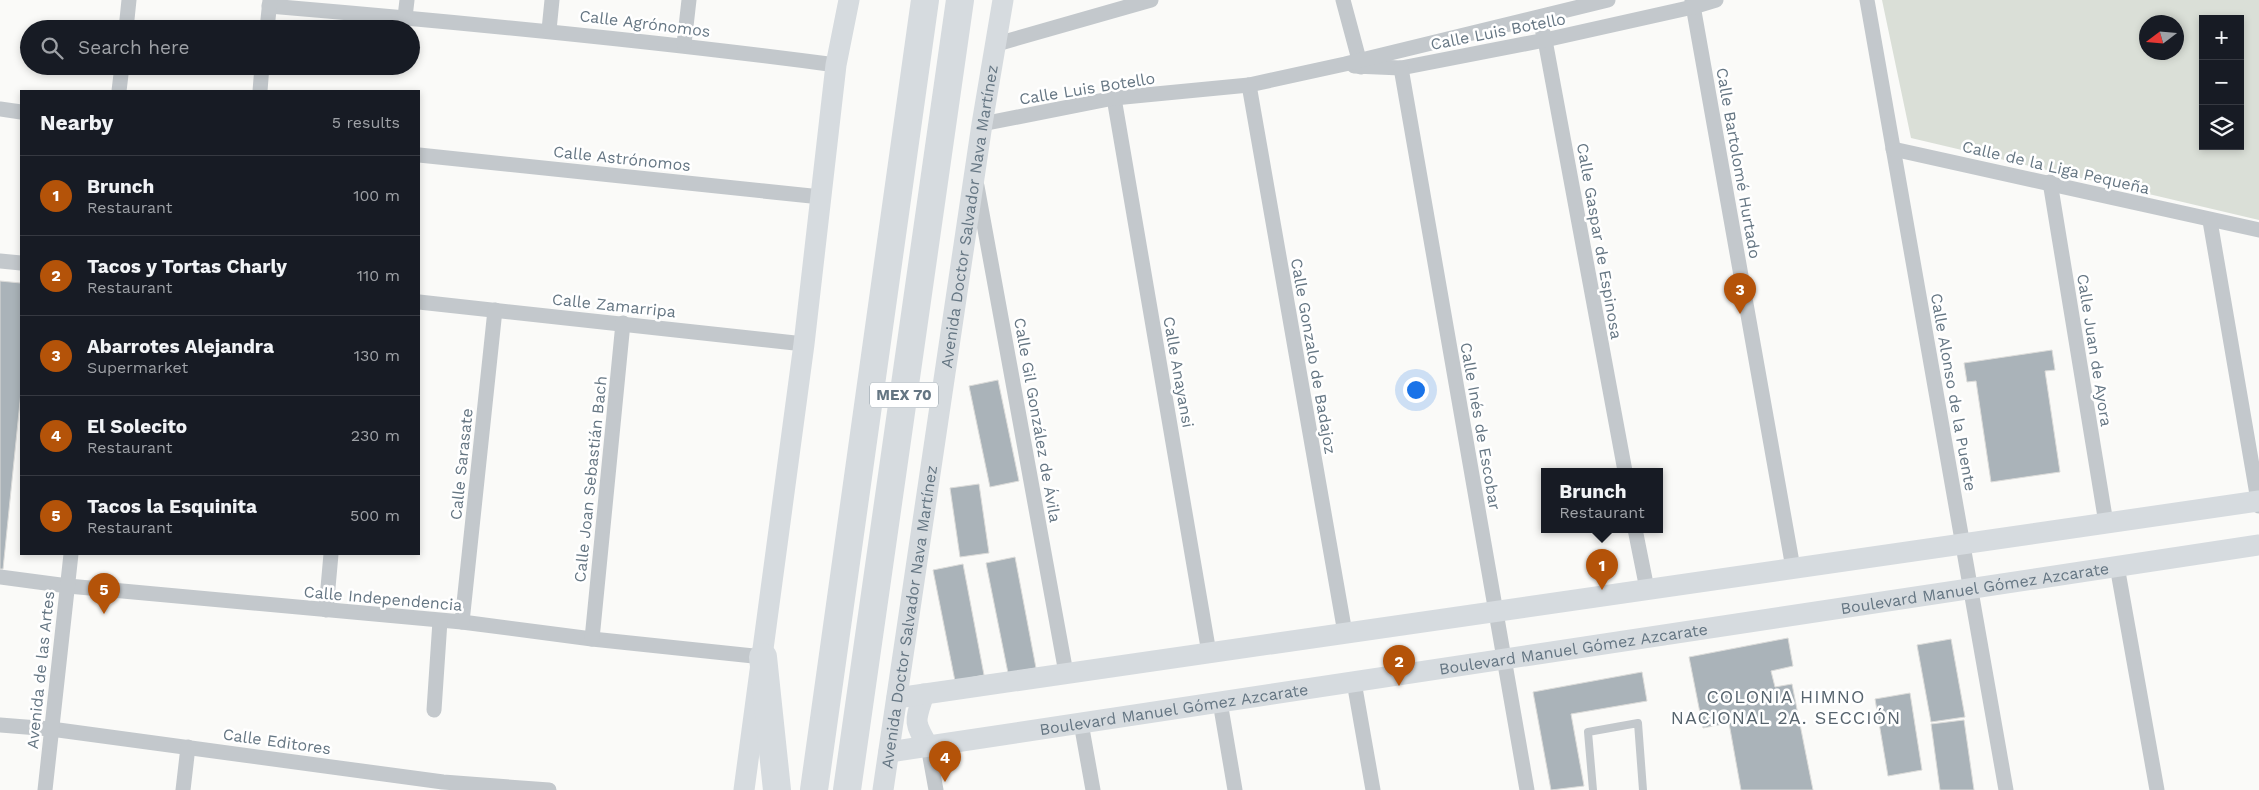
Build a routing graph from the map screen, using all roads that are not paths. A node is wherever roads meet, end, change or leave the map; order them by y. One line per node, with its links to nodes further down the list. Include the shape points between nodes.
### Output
1 (129, 0): 18 (street)
2 (407, 0): 16 (street)
3 (552, 0): 20 (street)
4 (689, 0): 22 (street)
5 (849, 0): 25 (street)
6 (925, 0): 91 (highway, MEX 70)
7 (960, 0): 72 (highway, MEX 70)
8 (1002, 0): 23 (street, Avenida Doctor Salvador Nava Martínez)
9 (1151, 0): 23 (street)
10 (1343, 0): 24 (street)
11 (1608, 0): 17 (street, Calle Luis Botello)
12 (1716, 0): 15 (street, Calle Luis Botello)
13 (1867, 0): 36 (street, Calle Alonso de la Puente)
14 (269, 3): 16 (street, Calle Agrónomos); 19 (street)
15 (1693, 3): 21 (street, Calle Luis Botello); 58 (street, Calle Bartolomé Hurtado)
16 (405, 17): 20 (street, Calle Agrónomos)
17 (1539, 18): 21 (street, Calle Gaspar de Espinosa); 24 (street, Calle Luis Botello)
18 (127, 20)
19 (267, 20)
20 (549, 30): 22 (street, Calle Agrónomos)
21 (1545, 40): 26 (street, Calle Luis Botello); 49 (street, Calle Gaspar de Espinosa)
22 (684, 44): 25 (street, Calle Agrónomos)
23 (997, 44): 35 (street, Avenida Doctor Salvador Nava Martínez)
24 (1355, 63): 26 (street, Calle Luis Botello); 29 (street, Calle Luis Botello)
25 (836, 65): 40 (street)
26 (1401, 68): 64 (street, Calle Inés de Escobar)
27 (121, 75): 30 (street)
28 (261, 75): 31 (street)
29 (1249, 85): 32 (street, Calle Luis Botello); 67 (street, Calle Gonzalo de Badajoz)
30 (119, 90)
31 (260, 90)
32 (1114, 98): 35 (street, Calle Luis Botello); 69 (street, Calle Anayansi)
33 (0, 109): 34 (street)
34 (20, 112)
35 (982, 124): 38 (street, Avenida Doctor Salvador Nava Martínez)
36 (1893, 149): 39 (street, Calle de la Liga Pequeña); 53 (street, Calle Alonso de la Puente)
37 (420, 155): 40 (street, Calle Astrónomos)
38 (975, 174): 73 (street, Calle Gil González de Ávila); 76 (street, Avenida Doctor Salvador Nava Martínez)
39 (2050, 182): 41 (street, Calle de la Liga Pequeña); 51 (street, Calle Juan de Ayora)
40 (821, 197): 48 (street)
41 (2210, 221): 42 (street, Calle de la Liga Pequeña); 50 (street)
42 (2259, 230)
43 (0, 261): 44 (street)
44 (20, 263)
45 (420, 302): 46 (street, Calle Zamarripa)
46 (495, 310): 47 (street, Calle Zamarripa); 66 (street, Calle Sarasate)
47 (623, 324): 48 (street, Calle Zamarripa); 68 (street, Calle Joan Sebastián Bach)
48 (804, 344): 70 (street)
49 (1624, 468)
50 (2259, 503): 51 (street)
51 (2106, 523): 53 (street)
52 (1636, 533): 61 (street)
53 (1963, 544): 58 (street); 62 (street, Calle Alonso de la Puente)
54 (2259, 545): 57 (street, Boulevard Manuel Gómez Azcarate)
55 (71, 555): 60 (street, Avenida de las Artes)
56 (331, 555): 63 (street)
57 (2117, 566): 62 (street, Boulevard Manuel Gómez Azcarate); 103 (street)
58 (1793, 568): 61 (street)
59 (0, 577): 60 (street, Calle Independencia)
60 (68, 586): 63 (street, Calle Independencia); 81 (street, Avenida de las Artes)
61 (1647, 589): 64 (street)
62 (1971, 589): 71 (street, Boulevard Manuel Gómez Azcarate); 102 (street, Calle Alonso de la Puente)
63 (326, 610): 65 (street, Calle Independencia)
64 (1496, 611): 67 (street); 71 (street, Calle Inés de Escobar)
65 (440, 621): 66 (street, Calle Independencia); 78 (street)
66 (462, 622): 68 (street, Calle Independencia)
67 (1345, 633): 69 (street)
68 (592, 639): 70 (street, Calle Independencia)
69 (1209, 653): 73 (street)
70 (763, 657): 89 (street); 90 (highway)
71 (1504, 659): 74 (street, Boulevard Manuel Gómez Azcarate); 99 (street, Calle Inés de Escobar)
72 (864, 671): 92 (highway, MEX 70); 93 (highway)
73 (1066, 674): 75 (street)
74 (1354, 682): 77 (street, Boulevard Manuel Gómez Azcarate); 98 (street)
75 (924, 694): 76 (street); 82 (street, via 915,720)
76 (897, 698): 84 (street, Avenida Doctor Salvador Nava Martínez)
77 (1220, 702): 79 (street, Boulevard Manuel Gómez Azcarate); 97 (street)
78 (434, 710)
79 (1082, 723): 82 (street, Boulevard Manuel Gómez Azcarate); 96 (street)
80 (0, 725): 81 (street, Calle Editores)
81 (51, 729): 83 (street, Calle Editores); 86 (street, Avenida de las Artes)
82 (928, 746): 84 (street, Boulevard Manuel Gómez Azcarate); 95 (street)
83 (188, 747): 85 (street, Calle Editores); 87 (street)
84 (889, 752): 94 (street, Avenida Doctor Salvador Nava Martínez)
85 (442, 786): 88 (street, Calle Editores)
86 (45, 790)
87 (183, 790)
88 (549, 790)
89 (744, 790)
90 (777, 790)
91 (814, 790)
92 (847, 790)
93 (857, 790)
94 (883, 790)
95 (936, 790)
96 (1093, 790)
97 (1235, 790)
98 (1373, 790)
99 (1527, 790)
100 (1593, 790): 101 (lane, via 1588,732 1638,723)
101 (1643, 790)
102 (2006, 790)
103 (2156, 790)

